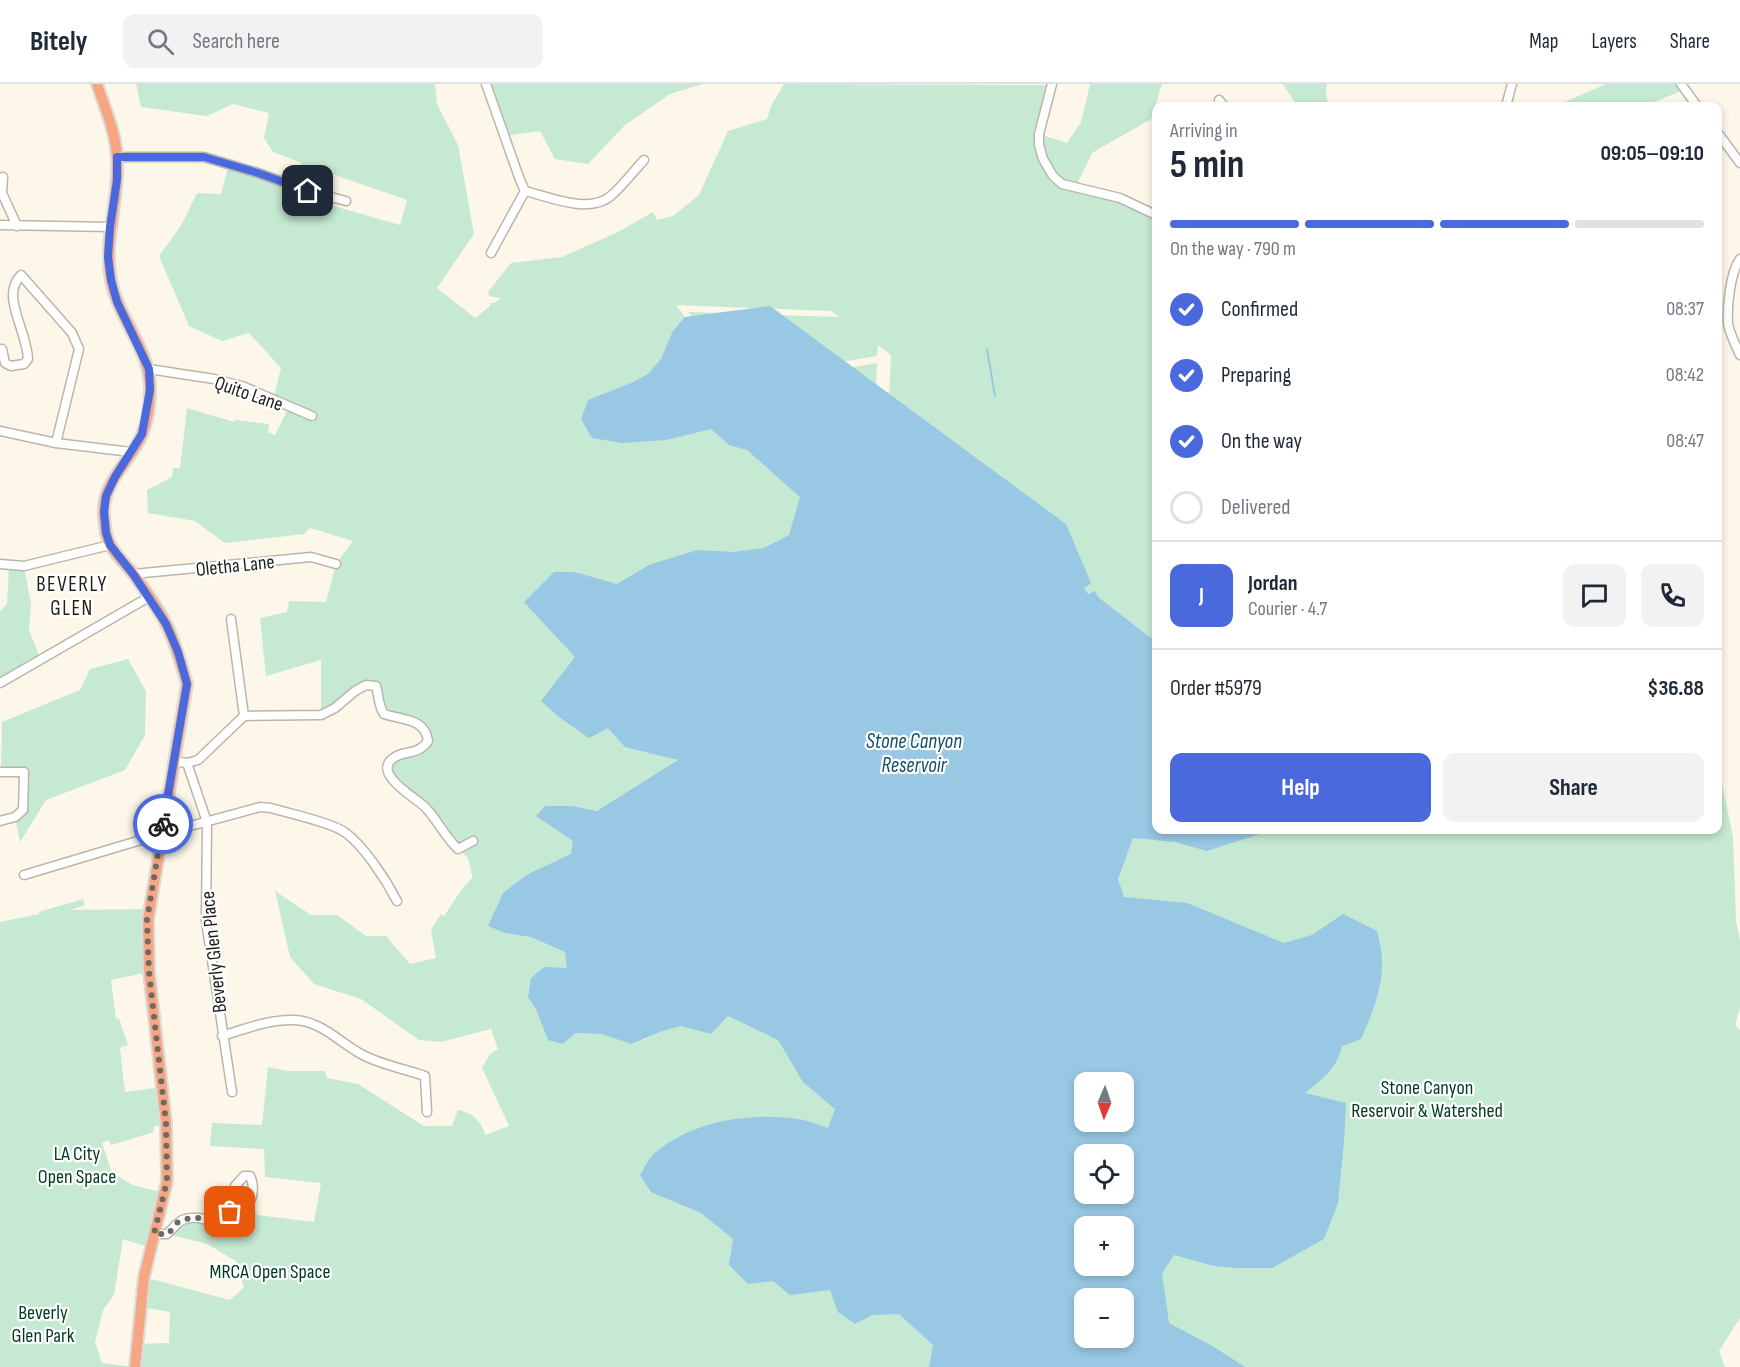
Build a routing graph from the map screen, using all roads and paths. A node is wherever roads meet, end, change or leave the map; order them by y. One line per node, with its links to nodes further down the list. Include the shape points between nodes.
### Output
1 (97, 84): 9 (main road)
2 (486, 84): 13 (street)
3 (1052, 84): 15 (street, via 1039,145 1053,176 1062,184 1120,198)
4 (1512, 84): 6 (street)
5 (1681, 84): 7 (street)
6 (1507, 102)
7 (1694, 102)
8 (1722, 138): 11 (street)
9 (117, 157): 14 (street, via 204,157); 18 (main road)
10 (644, 160): 13 (street, via 611,197 597,204)
11 (1740, 163)
12 (3, 177): 17 (street, via 2,193)
13 (525, 191): 19 (street)
14 (346, 201)
15 (1152, 213)
16 (0, 225): 17 (street)
17 (17, 226): 18 (street)
18 (110, 227): 25 (main road, via 108,257 117,302)
19 (491, 253)
20 (1740, 260): 24 (street, via 1731,282 1728,325)
21 (4, 296): 28 (street, via 11,279 21,274 72,333 79,349)
22 (6, 312): 23 (street, via 25,343 28,359 24,364 11,366 5,363)
23 (2, 349)
24 (1740, 355)
25 (149, 369): 26 (street, Quito Lane, via 242,386); 29 (main road, via 148,409 142,434)
26 (312, 416)
27 (0, 431): 28 (street)
28 (56, 442): 29 (street)
29 (131, 452): 30 (main road, via 106,496 104,512)
30 (110, 545): 31 (street, via 24,567); 33 (main road)
31 (0, 564)
32 (336, 564): 33 (street, Oletha Lane, via 311,557)
33 (133, 574): 34 (main road)
34 (149, 597): 36 (street); 38 (main road, via 166,624 187,684)
35 (231, 619): 37 (street)
36 (0, 683)
37 (244, 716): 39 (street, via 208,752); 44 (street, via 321,715 366,685 376,686 384,714 419,723 427,731 424,747 399,755 389,763 394,783 426,808 458,849)
38 (173, 761): 39 (street); 43 (main road)
39 (187, 763): 42 (street, Beverly Glen Place)
40 (0, 772): 41 (street, via 24,772 23,810)
41 (0, 821)
42 (207, 822): 43 (street); 46 (street, via 260,807 334,827 350,837 373,862); 47 (street, Beverly Glen Place, via 206,921)
43 (161, 834): 45 (street); 51 (main road, via 147,920 166,1123 167,1181)
44 (473, 842)
45 (24, 875)
46 (398, 901)
47 (222, 1035): 48 (street, Beverly Glen Place); 49 (street, via 277,1022 309,1022 363,1055 425,1076)
48 (232, 1092)
49 (427, 1112)
50 (202, 1220): 50 (street, via 226,1224 244,1214 252,1199 250,1176 244,1176 235,1186 230,1212); 51 (street, via 185,1219 168,1234)
51 (154, 1234): 52 (main road, via 144,1277)
52 (135, 1367)

